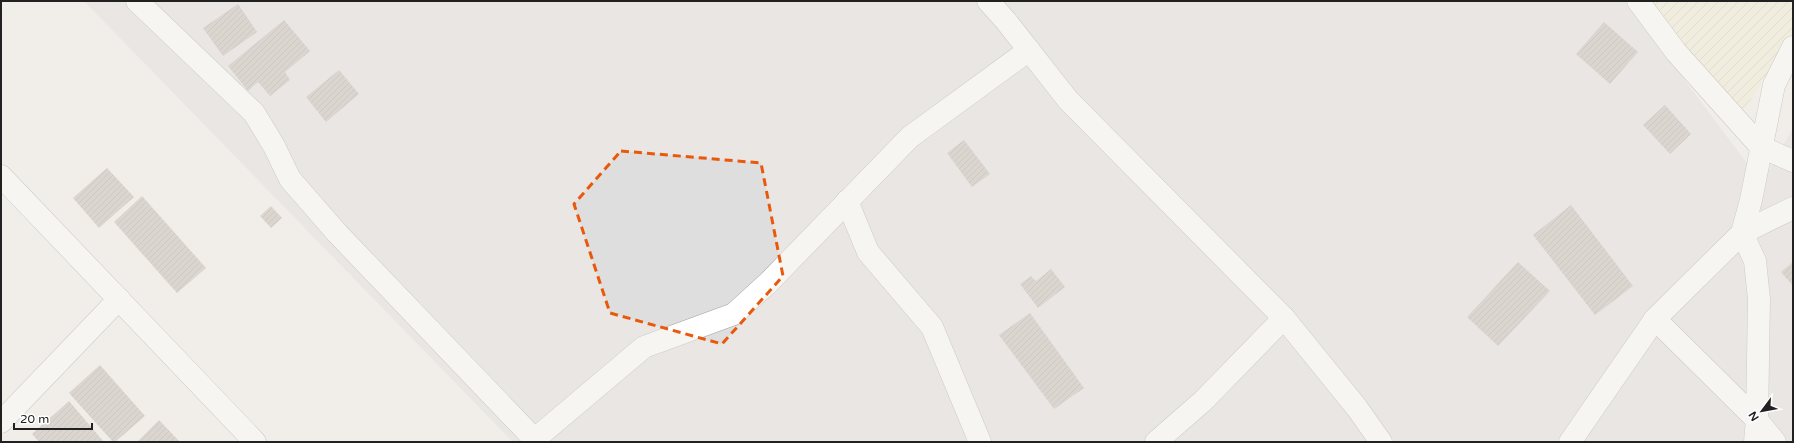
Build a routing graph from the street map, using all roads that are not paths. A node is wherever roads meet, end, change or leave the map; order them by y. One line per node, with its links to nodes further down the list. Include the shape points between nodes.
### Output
1 (137, 1): 17 (street, via 254,113 290,179 336,233)
2 (988, 1): 5 (street)
3 (1638, 1): 6 (street, via 1676,52)
4 (1793, 47): 6 (street, via 1774,86)
5 (1029, 50): 9 (street, via 910,137); 13 (street, via 1068,100)
6 (1761, 147): 7 (street); 11 (street)
7 (1793, 161)
8 (1, 176): 12 (street)
9 (847, 201): 17 (street, via 734,314 644,347); 19 (street, via 868,252 932,326)
10 (1793, 208): 11 (street)
11 (1742, 233): 14 (street); 15 (street, via 1755,261 1759,299)
12 (119, 299): 16 (street); 18 (street)
13 (1284, 318): 20 (street, via 1203,401); 21 (street, via 1357,408)
14 (1655, 319): 15 (street); 22 (street)
15 (1757, 420): 23 (street); 24 (street)
16 (1, 422)
17 (536, 440)
18 (255, 442)
19 (980, 442)
20 (1156, 442)
21 (1381, 442)
22 (1570, 442)
23 (1755, 442)
24 (1775, 442)

